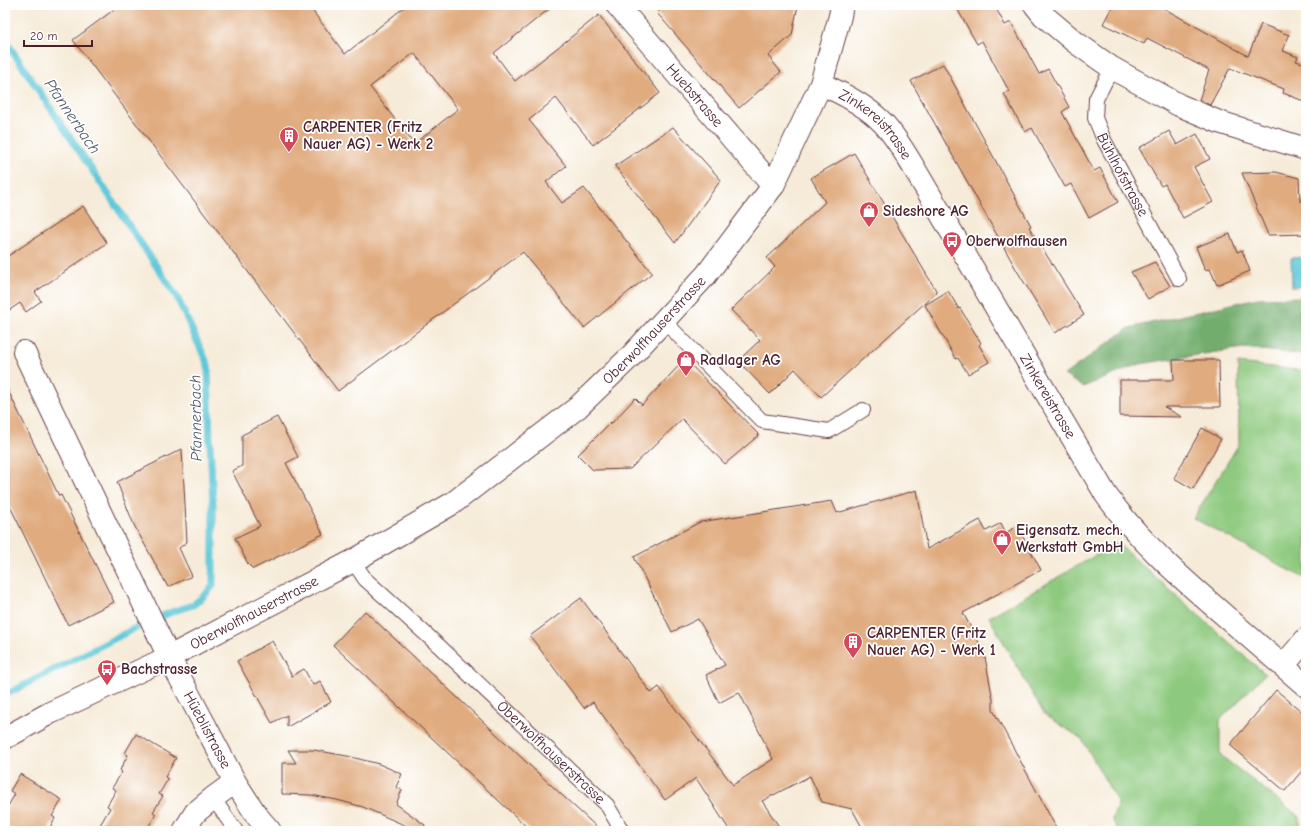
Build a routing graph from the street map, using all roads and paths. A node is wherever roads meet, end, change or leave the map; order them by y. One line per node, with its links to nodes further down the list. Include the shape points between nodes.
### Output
1 (616, 5): 7 (street, Huebstrasse)
2 (842, 5): 5 (street, Oberwolfhauserstrasse)
3 (1035, 5): 4 (street, via 1075,42)
4 (1112, 68): 6 (street, via 1179,105 1219,122); 8 (lane, Bühlhofstrasse, via 1096,100 1095,118 1104,140)
5 (821, 84): 7 (street, Oberwolfhauserstrasse); 15 (street, Zinkereistrasse, via 844,95 872,114 892,134 1117,510 1166,563)
6 (1306, 149)
7 (773, 186): 9 (street, Oberwolfhauserstrasse, via 706,275)
8 (1179, 279)
9 (664, 321): 11 (lane, via 762,421 829,431); 12 (street, Oberwolfhauserstrasse, via 577,408 453,503)
10 (24, 352): 14 (street)
11 (862, 410)
12 (353, 561): 14 (street, Oberwolfhauserstrasse); 23 (lane, Oberwolfhauserstrasse, via 365,579 607,805)
13 (1306, 639): 15 (street)
14 (164, 647): 17 (street, Oberwolfhauserstrasse); 18 (street, Hüeblistrasse)
15 (1283, 666): 16 (street, Zinkereistrasse)
16 (1306, 686)
17 (5, 738)
18 (235, 782): 19 (street, Hüeblistrasse); 22 (street, Hüeblistrasse, via 256,816)
19 (213, 798): 20 (street, Hüeblistrasse, via 195,813); 21 (lane)
20 (184, 831)
21 (236, 831)
22 (270, 831)
23 (622, 831)

